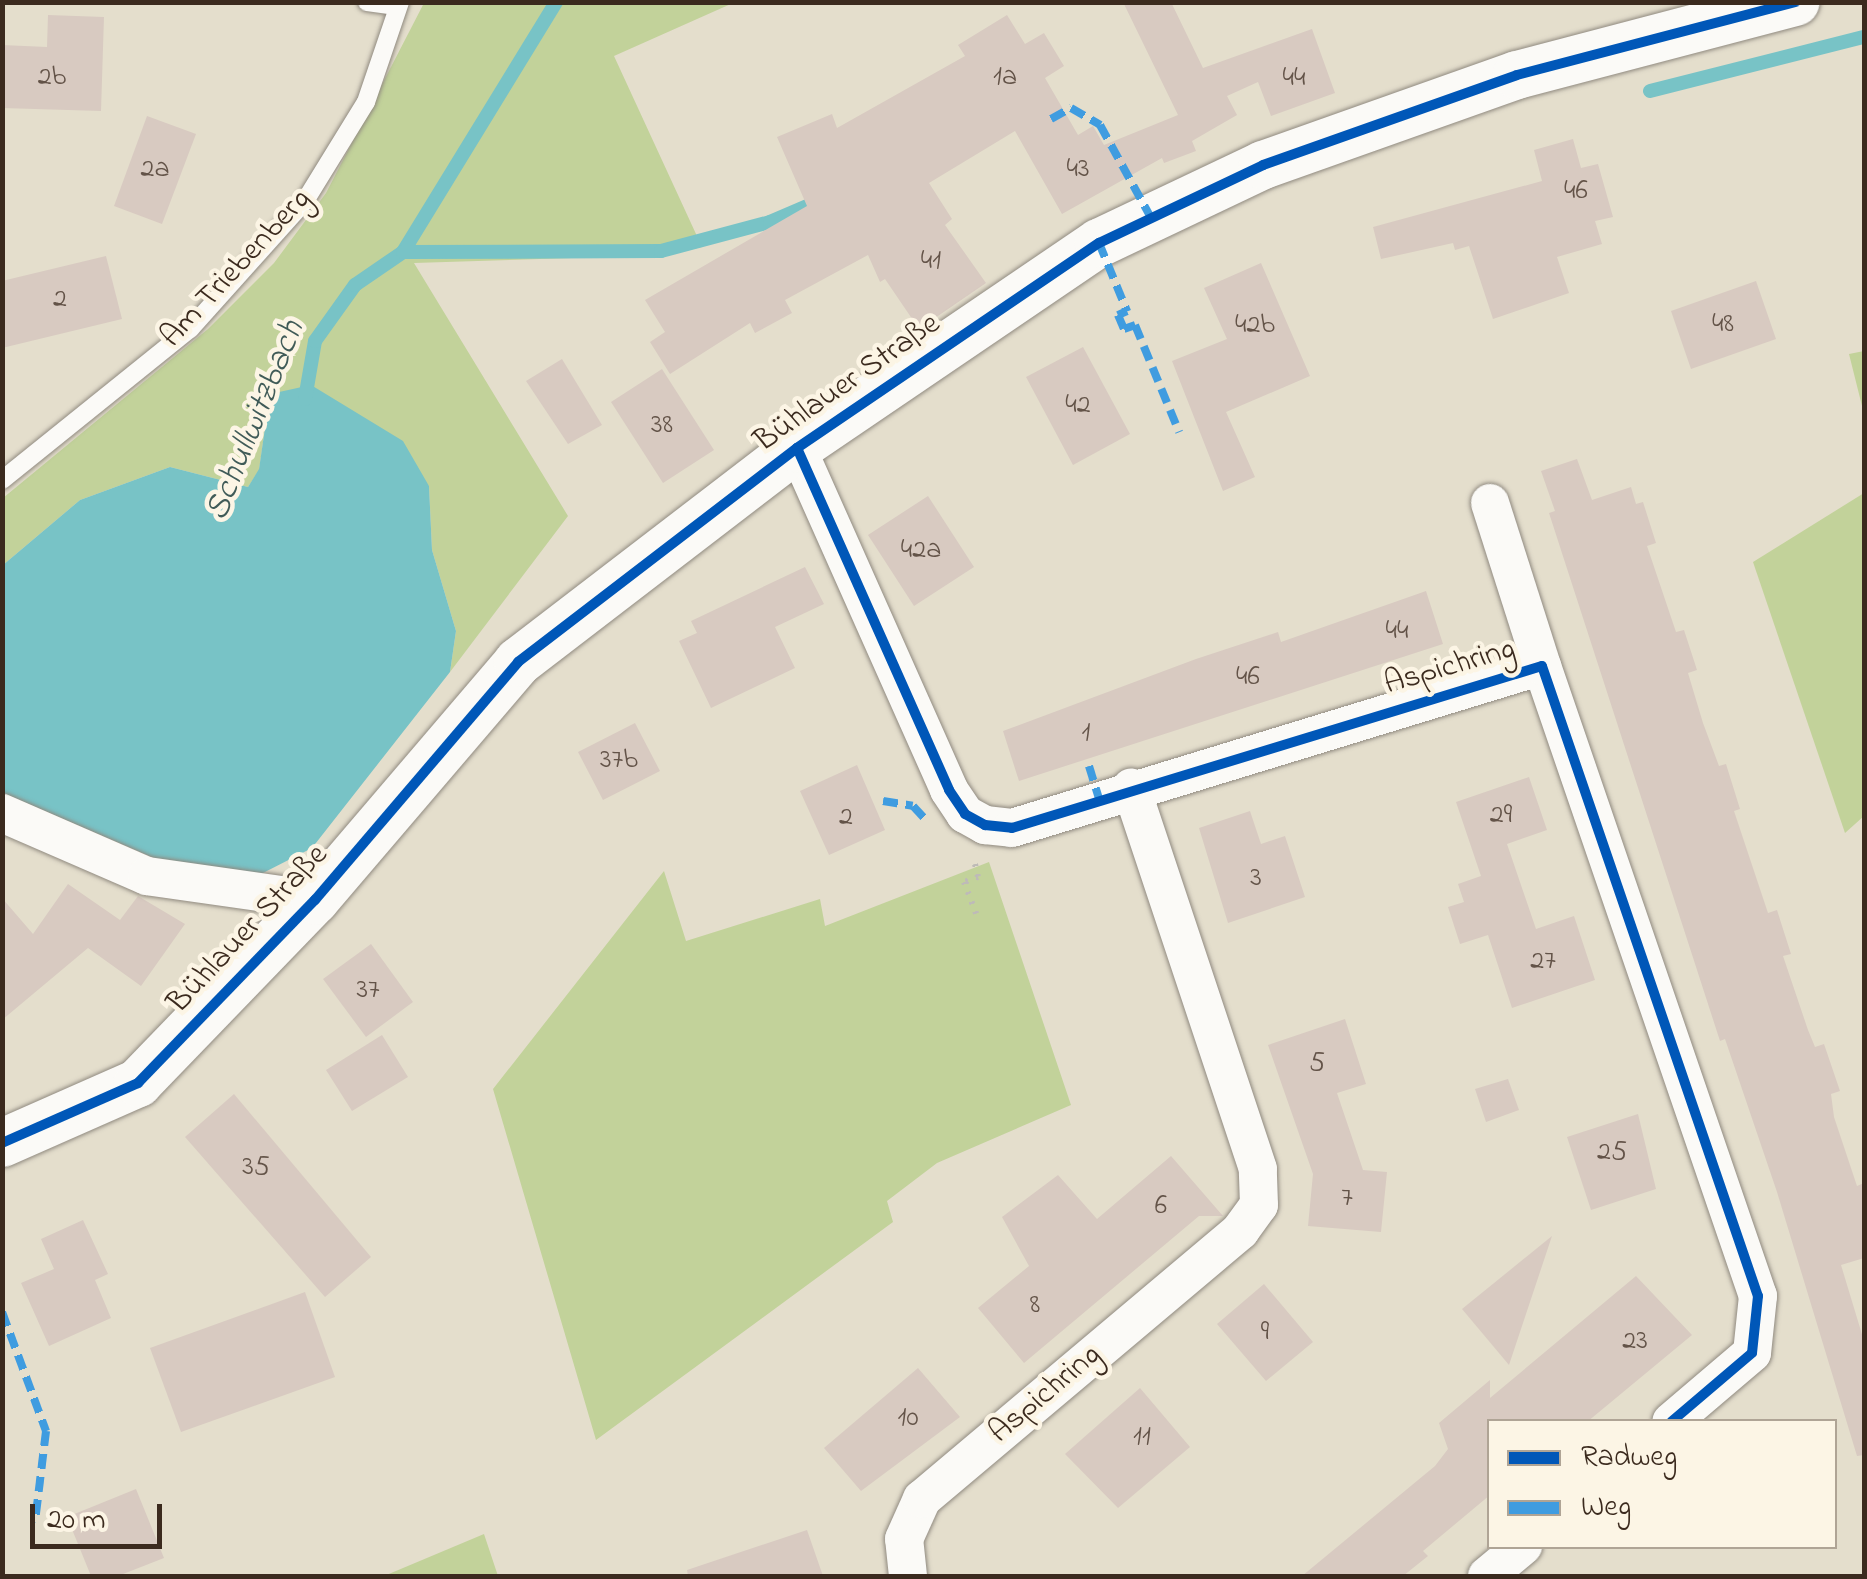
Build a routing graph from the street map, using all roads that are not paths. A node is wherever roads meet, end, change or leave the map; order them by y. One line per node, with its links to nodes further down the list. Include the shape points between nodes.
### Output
1 (367, 2): 3 (lane)
2 (1796, 2): 4 (street, Bühlauer Straße, via 1517,75 1225,182 1099,243)
3 (399, 4): 5 (lane, Am Triebenberg, via 366,102 305,201 190,329)
4 (797, 448): 8 (street, Aspichring, via 965,814 1012,828); 10 (street, Bühlauer Straße, via 518,662)
5 (2, 480)
6 (1490, 502): 7 (street, Aspichring)
7 (1542, 666): 8 (street, Aspichring); 12 (street, Aspichring, via 1758,1296 1752,1353)
8 (1131, 788): 14 (street, Aspichring, via 1258,1169 1258,1205 1240,1232 922,1498 904,1540)
9 (2, 813): 10 (street, via 146,876)
10 (316, 900): 11 (street, Bühlauer Straße, via 138,1083)
11 (2, 1143)
12 (1675, 1419)
13 (1519, 1549): 15 (street)
14 (908, 1576)
15 (1487, 1576)

